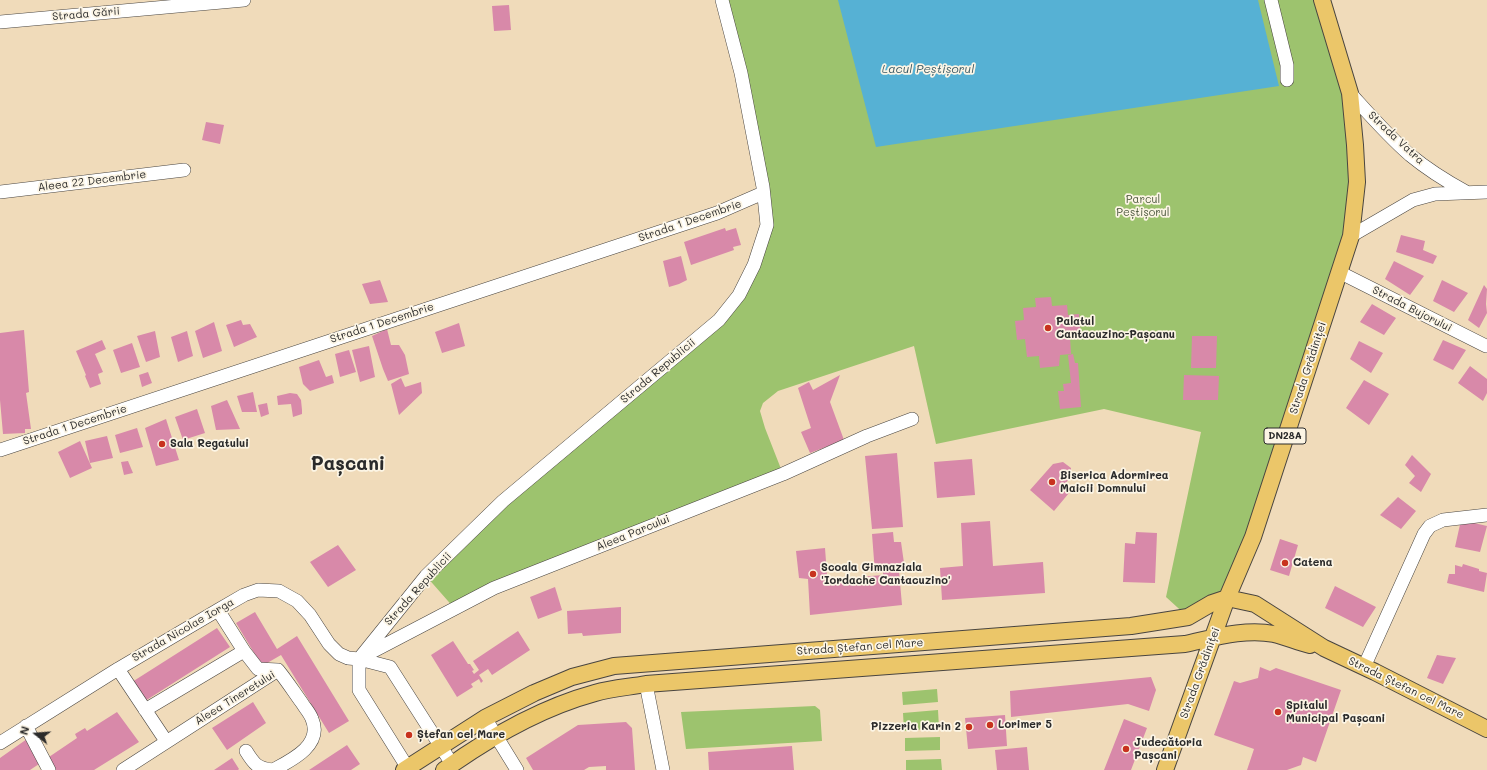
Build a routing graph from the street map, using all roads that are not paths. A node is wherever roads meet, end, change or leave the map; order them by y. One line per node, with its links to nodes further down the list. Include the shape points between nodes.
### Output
1 (244, 0): 5 (street, Strada Gării)
2 (722, 0): 12 (street, Strada Republicii, via 741,73)
3 (1270, 0): 6 (street, via 1287,65)
4 (1322, 0): 7 (main road, Strada Grădiniței / DN28A)
5 (0, 22)
6 (1287, 80)
7 (1350, 92): 10 (street, Strada Vatra, via 1410,155 1436,175); 13 (main road, Strada Grădiniței / DN28A, via 1356,182)
8 (184, 170): 9 (street, Aleea 22 Decembrie)
9 (0, 192)
10 (1466, 192): 11 (street, Strada Vatra); 13 (street, Strada Vatra, via 1435,194 1413,200)
11 (1487, 192)
12 (763, 193): 17 (street, Strada 1 Decembrie, via 717,213); 25 (street, Strada Republicii, via 766,225 754,265 739,294 719,320 503,501 426,576)
13 (1351, 236): 14 (main road, Strada Grădiniței / DN28A)
14 (1339, 272): 15 (street, Strada Bujorului); 19 (main road, Strada Grădiniței / DN28A, via 1253,536)
15 (1486, 346)
16 (912, 419): 25 (street, Aleea Parcului, via 867,436 783,474 494,588)
17 (0, 450)
18 (1487, 515): 26 (street, via 1443,520 1430,526 1424,534)
19 (1227, 598): 21 (main road, Strada Grădiniței / DN28A); 22 (main road, Strada Ștefan cel Mare, via 1255,604); 24 (main road, Strada Ștefan cel Mare, via 1212,603 1188,617 1131,626)
20 (218, 610): 23 (street); 25 (street, Strada Nicolae Iorga, via 258,590 279,591 303,607 339,654); 27 (street, Strada Nicolae Iorga)
21 (1212, 638): 22 (main road, Strada Ștefan cel Mare, via 1237,634 1274,634); 29 (main road, Strada Ștefan cel Mare, via 1185,644); 47 (main road, Strada Grădiniței / DN28A)
22 (1324, 648): 26 (main road, Strada Ștefan cel Mare)
23 (244, 651): 28 (street, via 258,670); 31 (street)
24 (769, 654): 29 (main road); 32 (main road, Strada Ștefan cel Mare, via 614,666 572,677)
25 (359, 659): 38 (street, Strada Nicolae Iorga, via 390,667); 41 (street, via 359,690)
26 (1364, 667): 34 (main road, Strada Ștefan cel Mare)
27 (118, 669): 31 (street); 33 (street, Strada Nicolae Iorga)
28 (278, 670): 36 (street, Aleea Tineretului); 44 (street, Aleea Tineretului, via 312,718 314,728 313,738 307,748)
29 (771, 675): 30 (main road, Strada Ștefan cel Mare)
30 (646, 684): 35 (main road, Strada Ștefan cel Mare, via 596,692 536,715); 46 (street)
31 (145, 710): 36 (street)
32 (485, 718): 35 (street); 38 (main road, Strada Ștefan cel Mare)
33 (26, 726): 37 (street, Strada Nicolae Iorga); 42 (street)
34 (1487, 729)
35 (496, 736): 40 (main road, Strada Ștefan cel Mare); 45 (street)
36 (166, 741): 43 (street, Aleea Tineretului)
37 (0, 743)
38 (440, 747): 40 (street, Strada Nicolae Iorga); 41 (main road, Strada Ștefan cel Mare)
39 (246, 751): 44 (street, Aleea Tineretului, via 255,765)
40 (448, 767)
41 (407, 769)
42 (48, 770)
43 (123, 770)
44 (272, 770)
45 (517, 770)
46 (663, 770)
47 (1165, 770)

